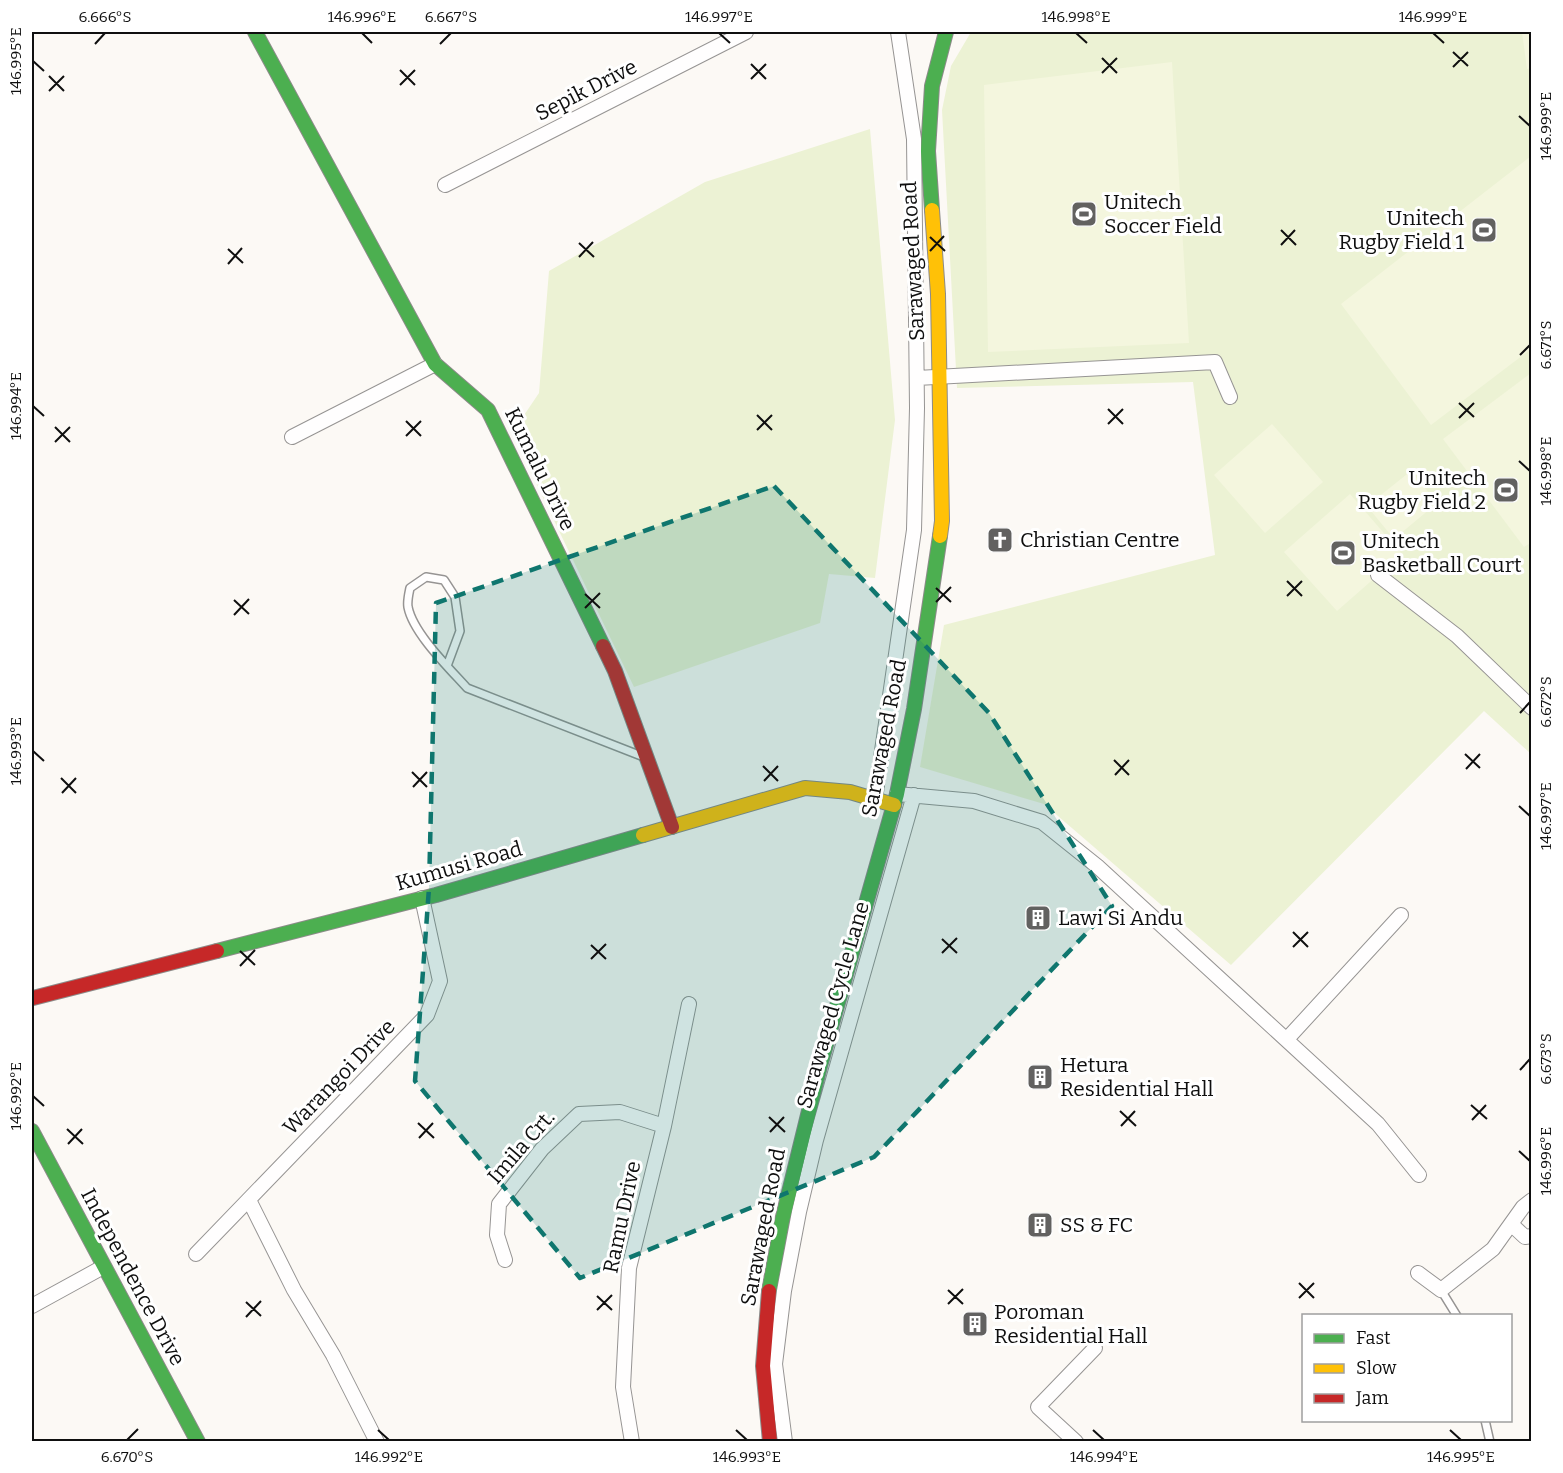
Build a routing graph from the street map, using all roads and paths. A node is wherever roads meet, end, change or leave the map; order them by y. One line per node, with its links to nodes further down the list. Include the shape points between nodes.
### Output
1 (255, 32): 6 (street, Kumalu Drive)
2 (746, 32): 5 (street)
3 (898, 32): 7 (street, via 914,139)
4 (946, 32): 15 (street, Sarawaged Road, via 932,86 928,151 938,294 942,521 914,709)
5 (446, 185)
6 (435, 364): 9 (street); 13 (street, Kumalu Drive, via 488,410 615,671)
7 (917, 378): 8 (street, via 1215,362); 16 (street, via 914,530)
8 (1230, 397)
9 (292, 437)
10 (1378, 575): 12 (street, via 1457,636)
11 (447, 666): 11 (lane, via 422,637 408,606 410,588 426,577 444,580 455,597 460,631); 13 (lane, via 467,688)
12 (1532, 708)
13 (647, 758): 17 (street, Kumalu Drive)
14 (914, 795): 15 (street); 22 (street, via 974,801 1042,822 1097,866); 43 (street, Sarawaged Cycle Lane, via 816,1140 797,1223 776,1364)
15 (896, 799): 16 (street, Kumusi Road); 42 (street, Sarawaged Road, via 820,1066 782,1221 767,1302 763,1366)
16 (875, 800): 17 (street, Kumusi Road, via 850,792 805,788)
17 (672, 827): 18 (street, Kumusi Road)
18 (423, 898): 20 (street, Kumusi Road); 26 (street, Warangoi Drive, via 440,981 427,1015)
19 (1401, 915): 22 (street)
20 (33, 998)
21 (689, 1004): 23 (street, Ramu Drive)
22 (1287, 1039): 25 (street, via 1378,1124)
23 (664, 1126): 31 (street, Imila Crt., via 620,1112 579,1114 542,1149 499,1204 497,1235); 41 (street, Ramu Drive, via 629,1268 623,1387)
24 (32, 1131): 32 (street, Independence Drive)
25 (1419, 1175)
26 (249, 1200): 30 (street, Warangoi Drive); 40 (street)
27 (1532, 1200): 28 (street)
28 (1511, 1224): 29 (street, via 1525,1237); 34 (street, via 1493,1248)
29 (1532, 1236)
30 (196, 1254)
31 (505, 1260)
32 (103, 1267): 35 (street); 39 (street, Independence Drive)
33 (1418, 1273): 34 (street)
34 (1441, 1290): 36 (lane)
35 (32, 1306)
36 (1456, 1314)
37 (1095, 1348): 44 (street, via 1038,1407)
38 (1485, 1422): 45 (lane)
39 (198, 1442)
40 (377, 1442)
41 (632, 1442)
42 (770, 1442)
43 (785, 1442)
44 (1076, 1442)
45 (1490, 1442)

